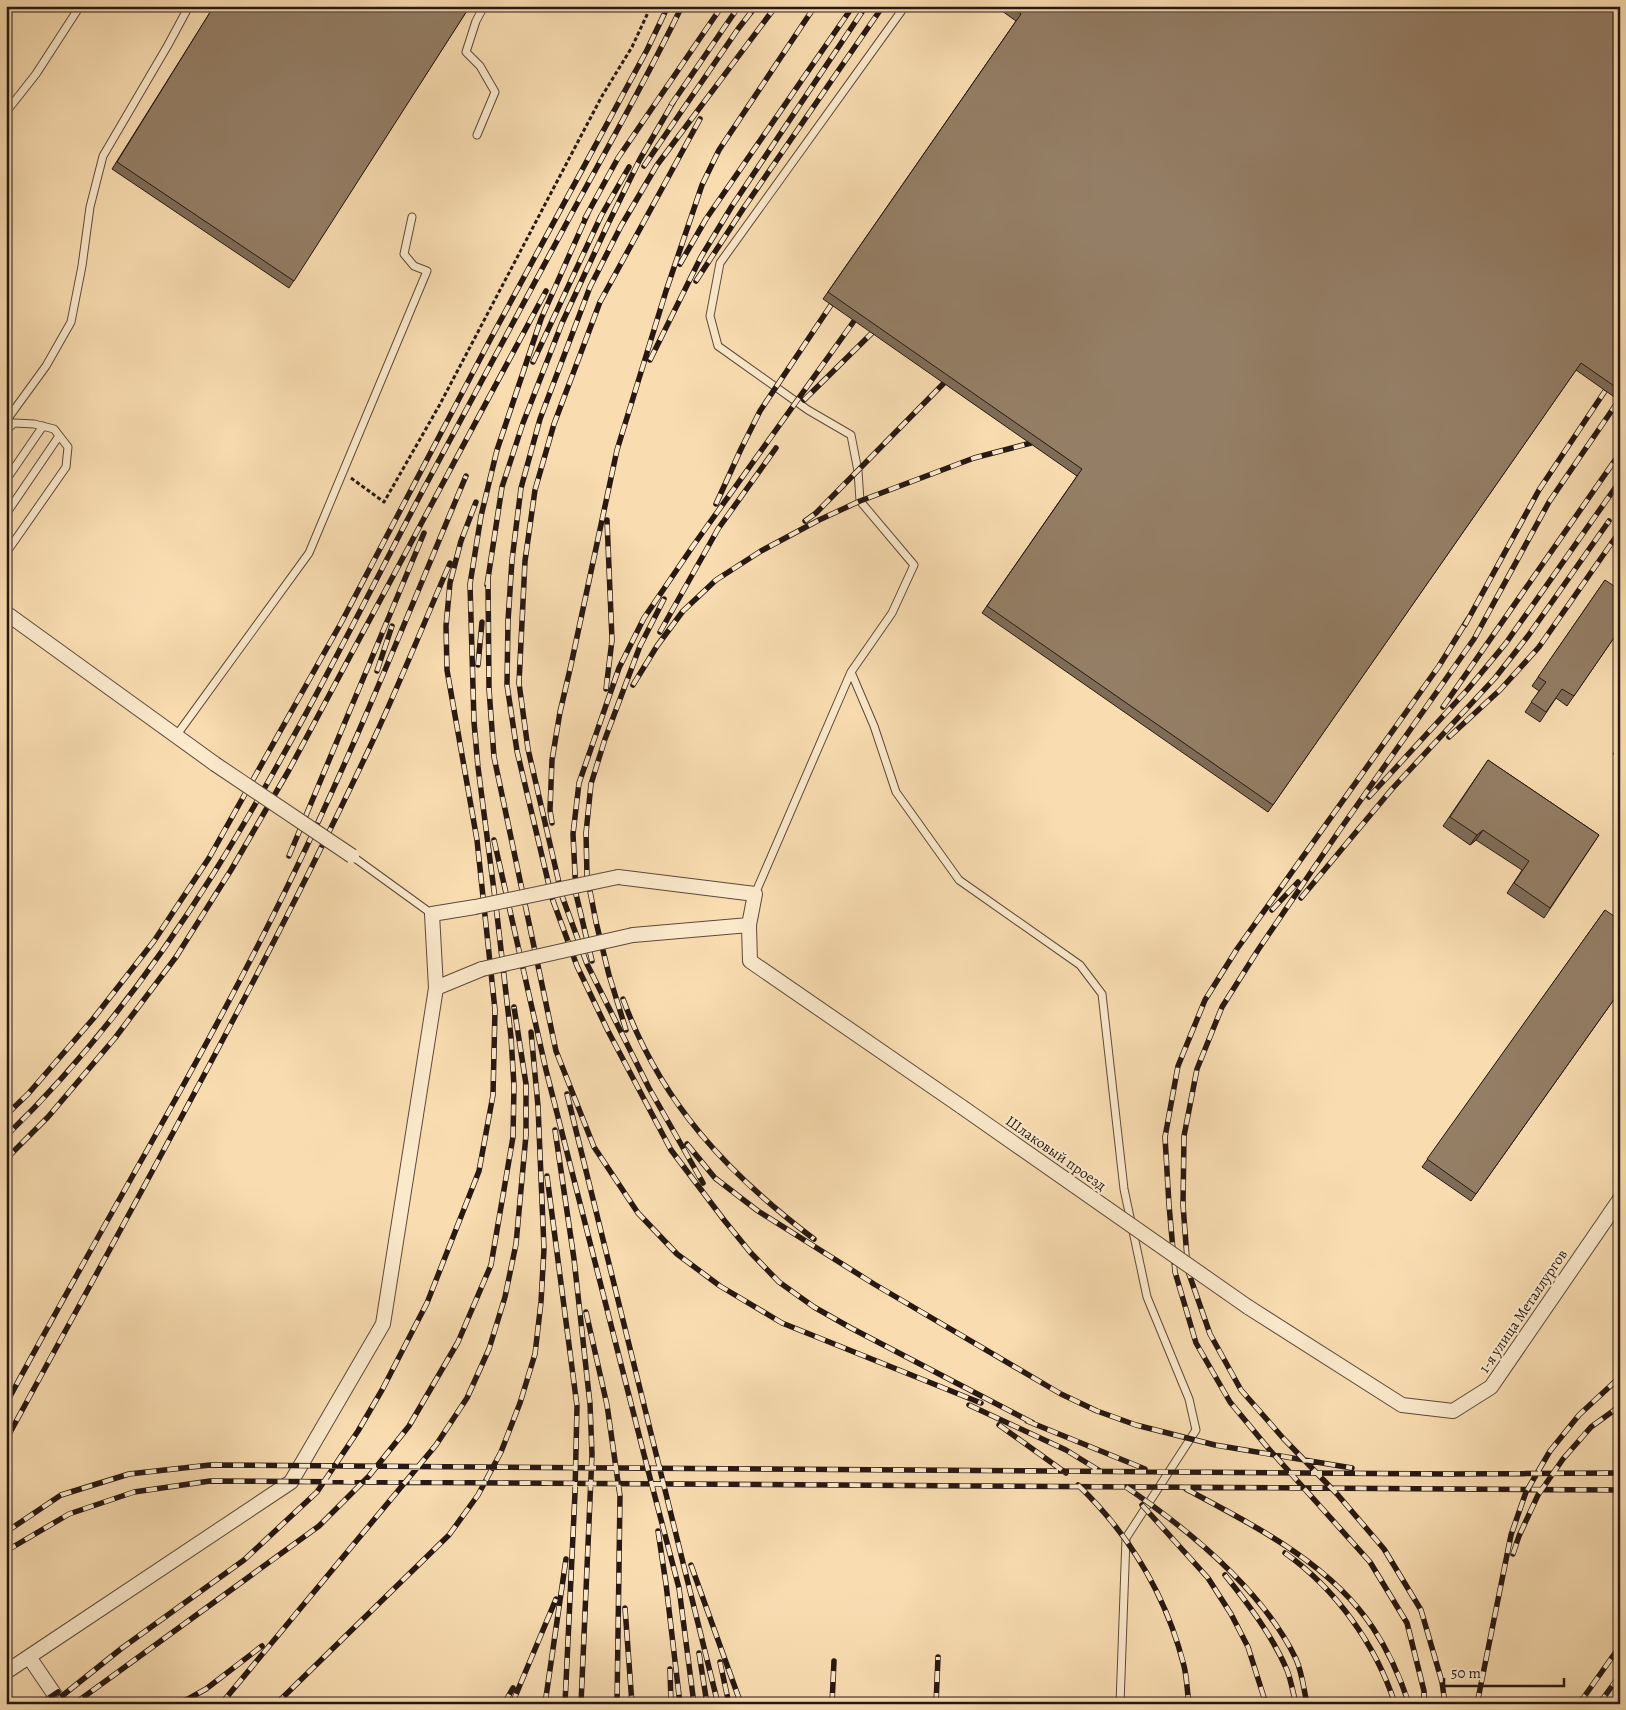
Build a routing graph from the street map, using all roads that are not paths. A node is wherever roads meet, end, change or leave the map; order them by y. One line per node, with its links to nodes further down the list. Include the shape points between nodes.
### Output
1 (80, 6): 5 (lane, via 36,74)
2 (189, 6): 8 (lane, via 103,156 90,207 71,322 46,366)
3 (484, 6): 6 (lane, via 466,52 480,66 496,92)
4 (905, 6): 16 (lane, via 720,263 710,316 718,346 808,410 851,434 860,501 914,565 892,613)
5 (6, 112)
6 (477, 135)
7 (412, 217): 17 (lane, via 404,254 414,266 427,271 309,553)
8 (6, 421)
9 (43, 426): 10 (lane, via 14,423); 11 (lane, via 54,429); 12 (lane)
10 (6, 430)
11 (59, 436): 13 (lane); 14 (lane, via 68,447 66,467)
12 (6, 480)
13 (6, 514)
14 (6, 553)
15 (6, 613): 17 (street)
16 (851, 672): 19 (lane); 28 (lane, via 874,726 896,792 959,880 1080,965 1102,994 1124,1188 1147,1297 1190,1399 1196,1430 1126,1538)
17 (176, 736): 18 (street, bridge)
18 (352, 856): 20 (lane)
19 (755, 894): 20 (street, bridge, via 618,877); 21 (street, Шлаковый проезд)
20 (432, 914): 22 (street)
21 (749, 925): 22 (street, bridge, via 633,935 482,969); 24 (street, Шлаковый проезд, bridge, via 750,961 1248,1307)
22 (436, 988): 25 (street, via 383,1324 291,1482)
23 (1620, 1199): 24 (street, 1-я улица Металлургов, via 1492,1387 1453,1410)
24 (1402, 1405)
25 (29, 1657): 26 (street); 27 (street)
26 (6, 1672)
27 (61, 1704)
28 (1120, 1704)

